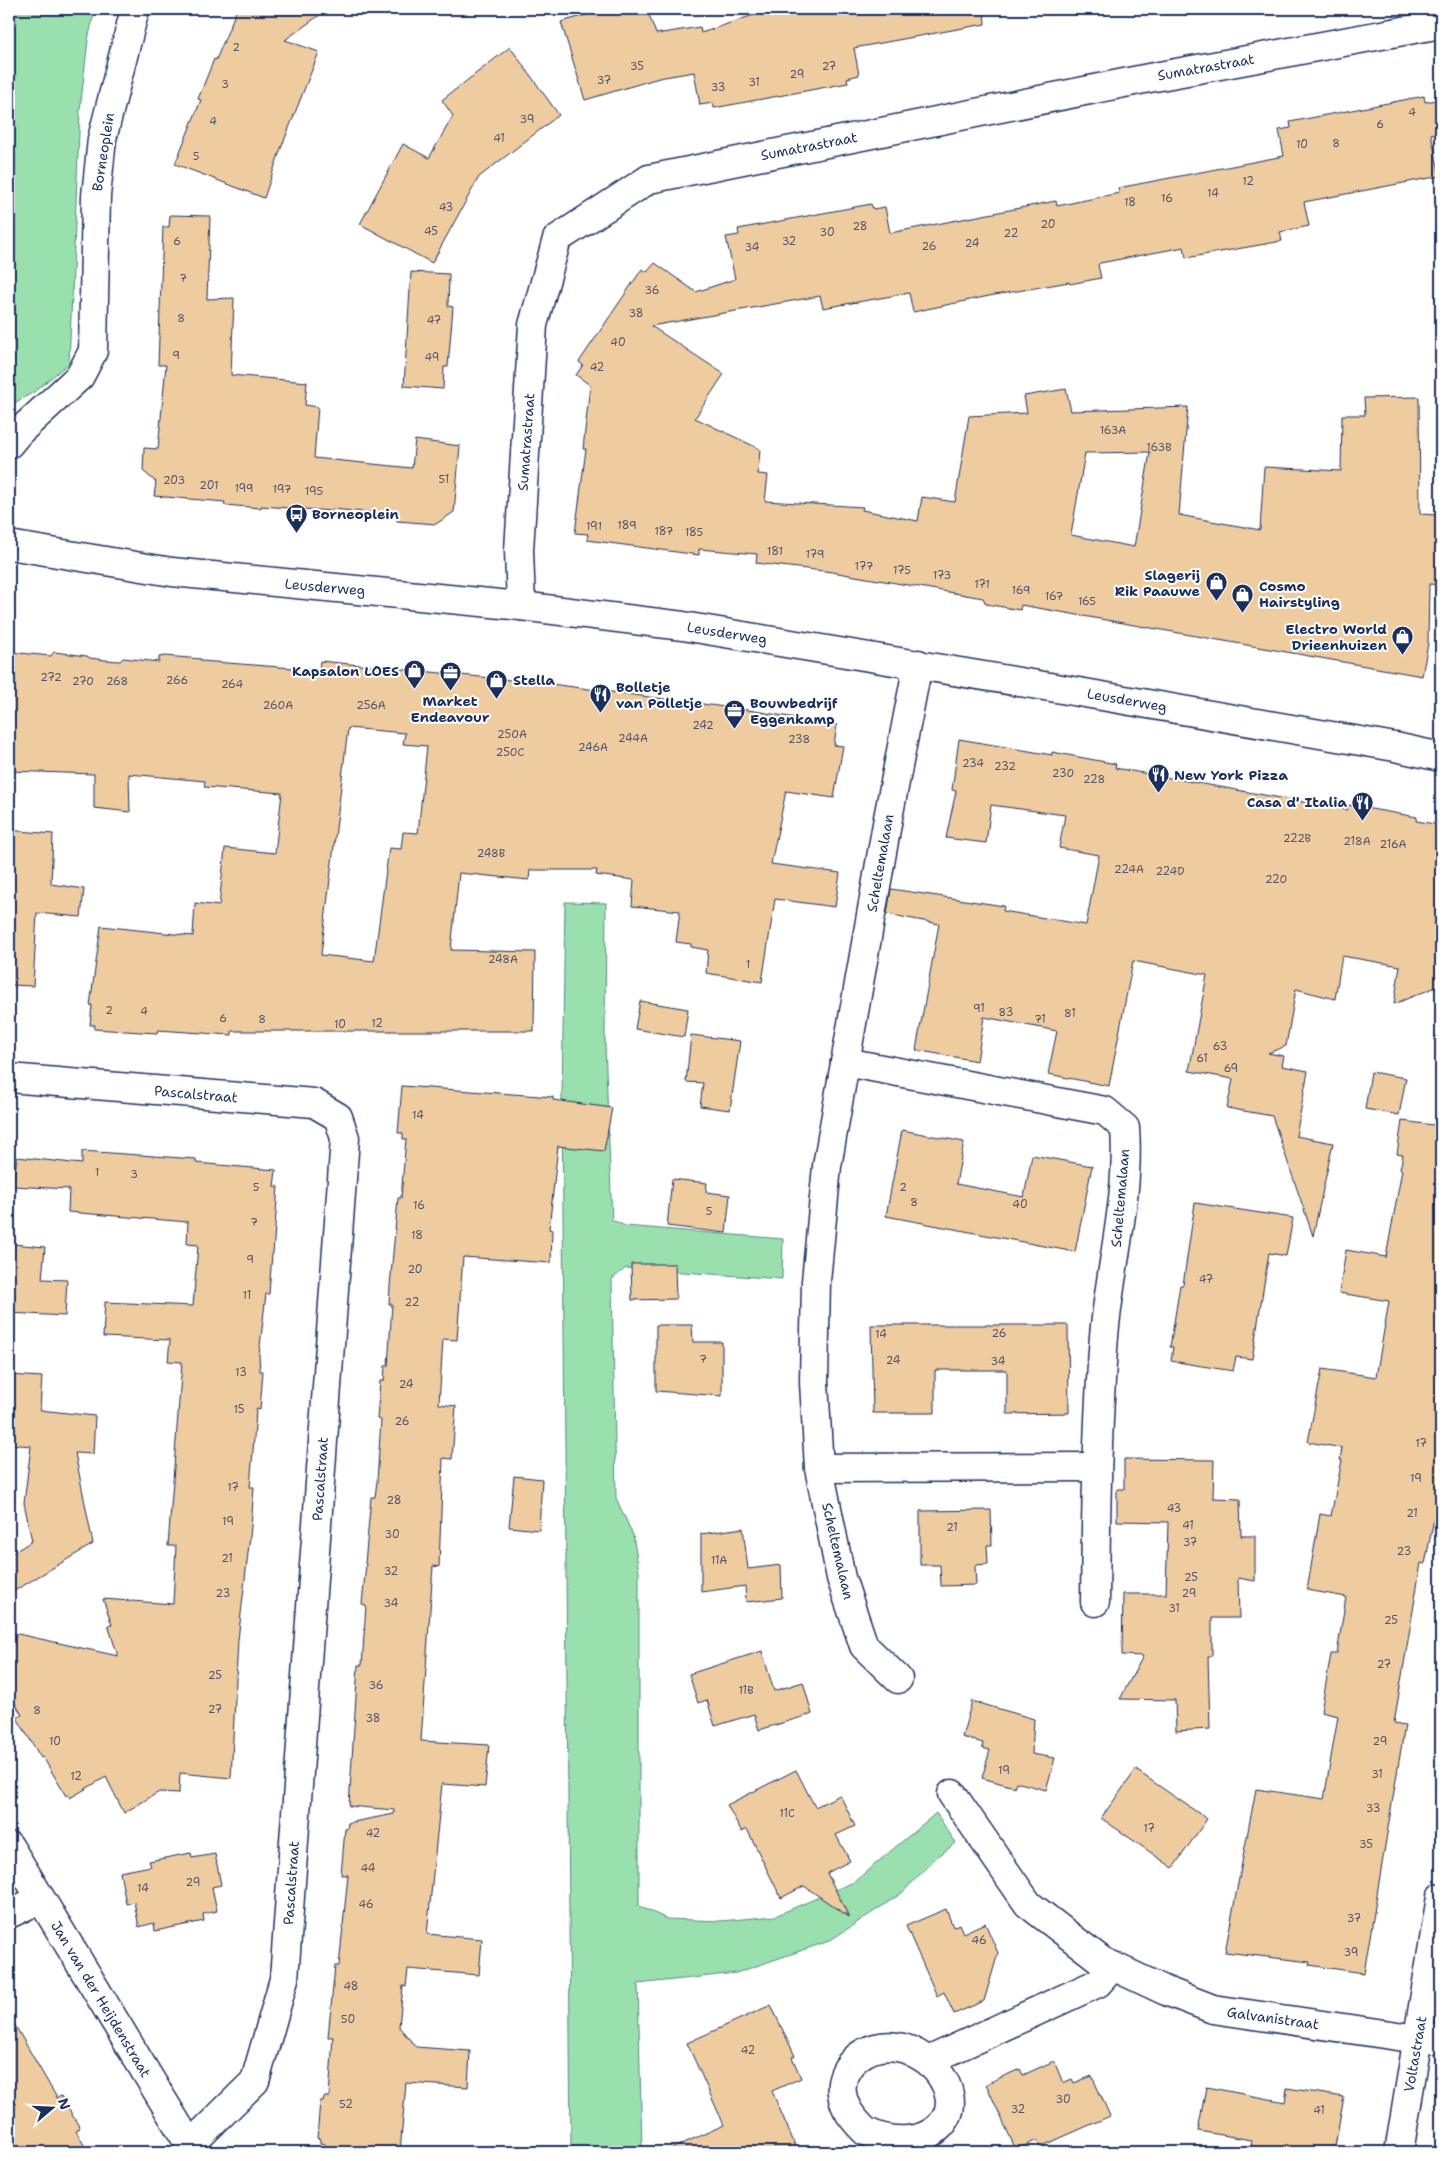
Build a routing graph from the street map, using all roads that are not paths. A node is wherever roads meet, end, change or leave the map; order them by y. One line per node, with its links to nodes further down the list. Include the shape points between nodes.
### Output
1 (135, 9): 3 (street, Borneoplein, via 102,139 96,196 93,351 80,376)
2 (1441, 24): 5 (street, Sumatrastraat, via 1139,80 649,178 557,239 533,325 519,550)
3 (9, 444)
4 (9, 545): 5 (street, Leusderweg, via 204,576)
5 (521, 606): 6 (street, Leusderweg, via 692,628)
6 (918, 664): 7 (street, Leusderweg); 8 (street, Scheltemalaan)
7 (1441, 757)
8 (845, 1062): 10 (street, Scheltemalaan, via 1105,1111 1125,1128 1127,1158 1105,1335); 11 (street, Scheltemalaan, via 827,1166 816,1281 814,1382)
9 (9, 1078): 22 (street, Pascalstraat, via 314,1103 338,1117 345,1138 284,1979 254,2081)
10 (1096, 1467): 11 (street); 12 (street, Scheltemalaan)
11 (819, 1468): 13 (street, Scheltemalaan, via 841,1578 864,1646)
12 (1095, 1602)
13 (898, 1679)
14 (952, 1794): 19 (street, Galvanistraat, via 1028,1904 1102,1961)
15 (9, 1846): 17 (street, Jan van der Heijdenstraat)
16 (1441, 1897): 20 (street, Voltastraat)
17 (40, 1898): 18 (street); 22 (street, Jan van der Heijdenstraat)
18 (9, 1914)
19 (1114, 1966): 20 (street, Galvanistraat, via 1213,2009); 21 (street, via 1098,1983)
20 (1429, 2039): 23 (street, Voltastraat)
21 (928, 2061)
22 (192, 2149)
23 (1398, 2152)

